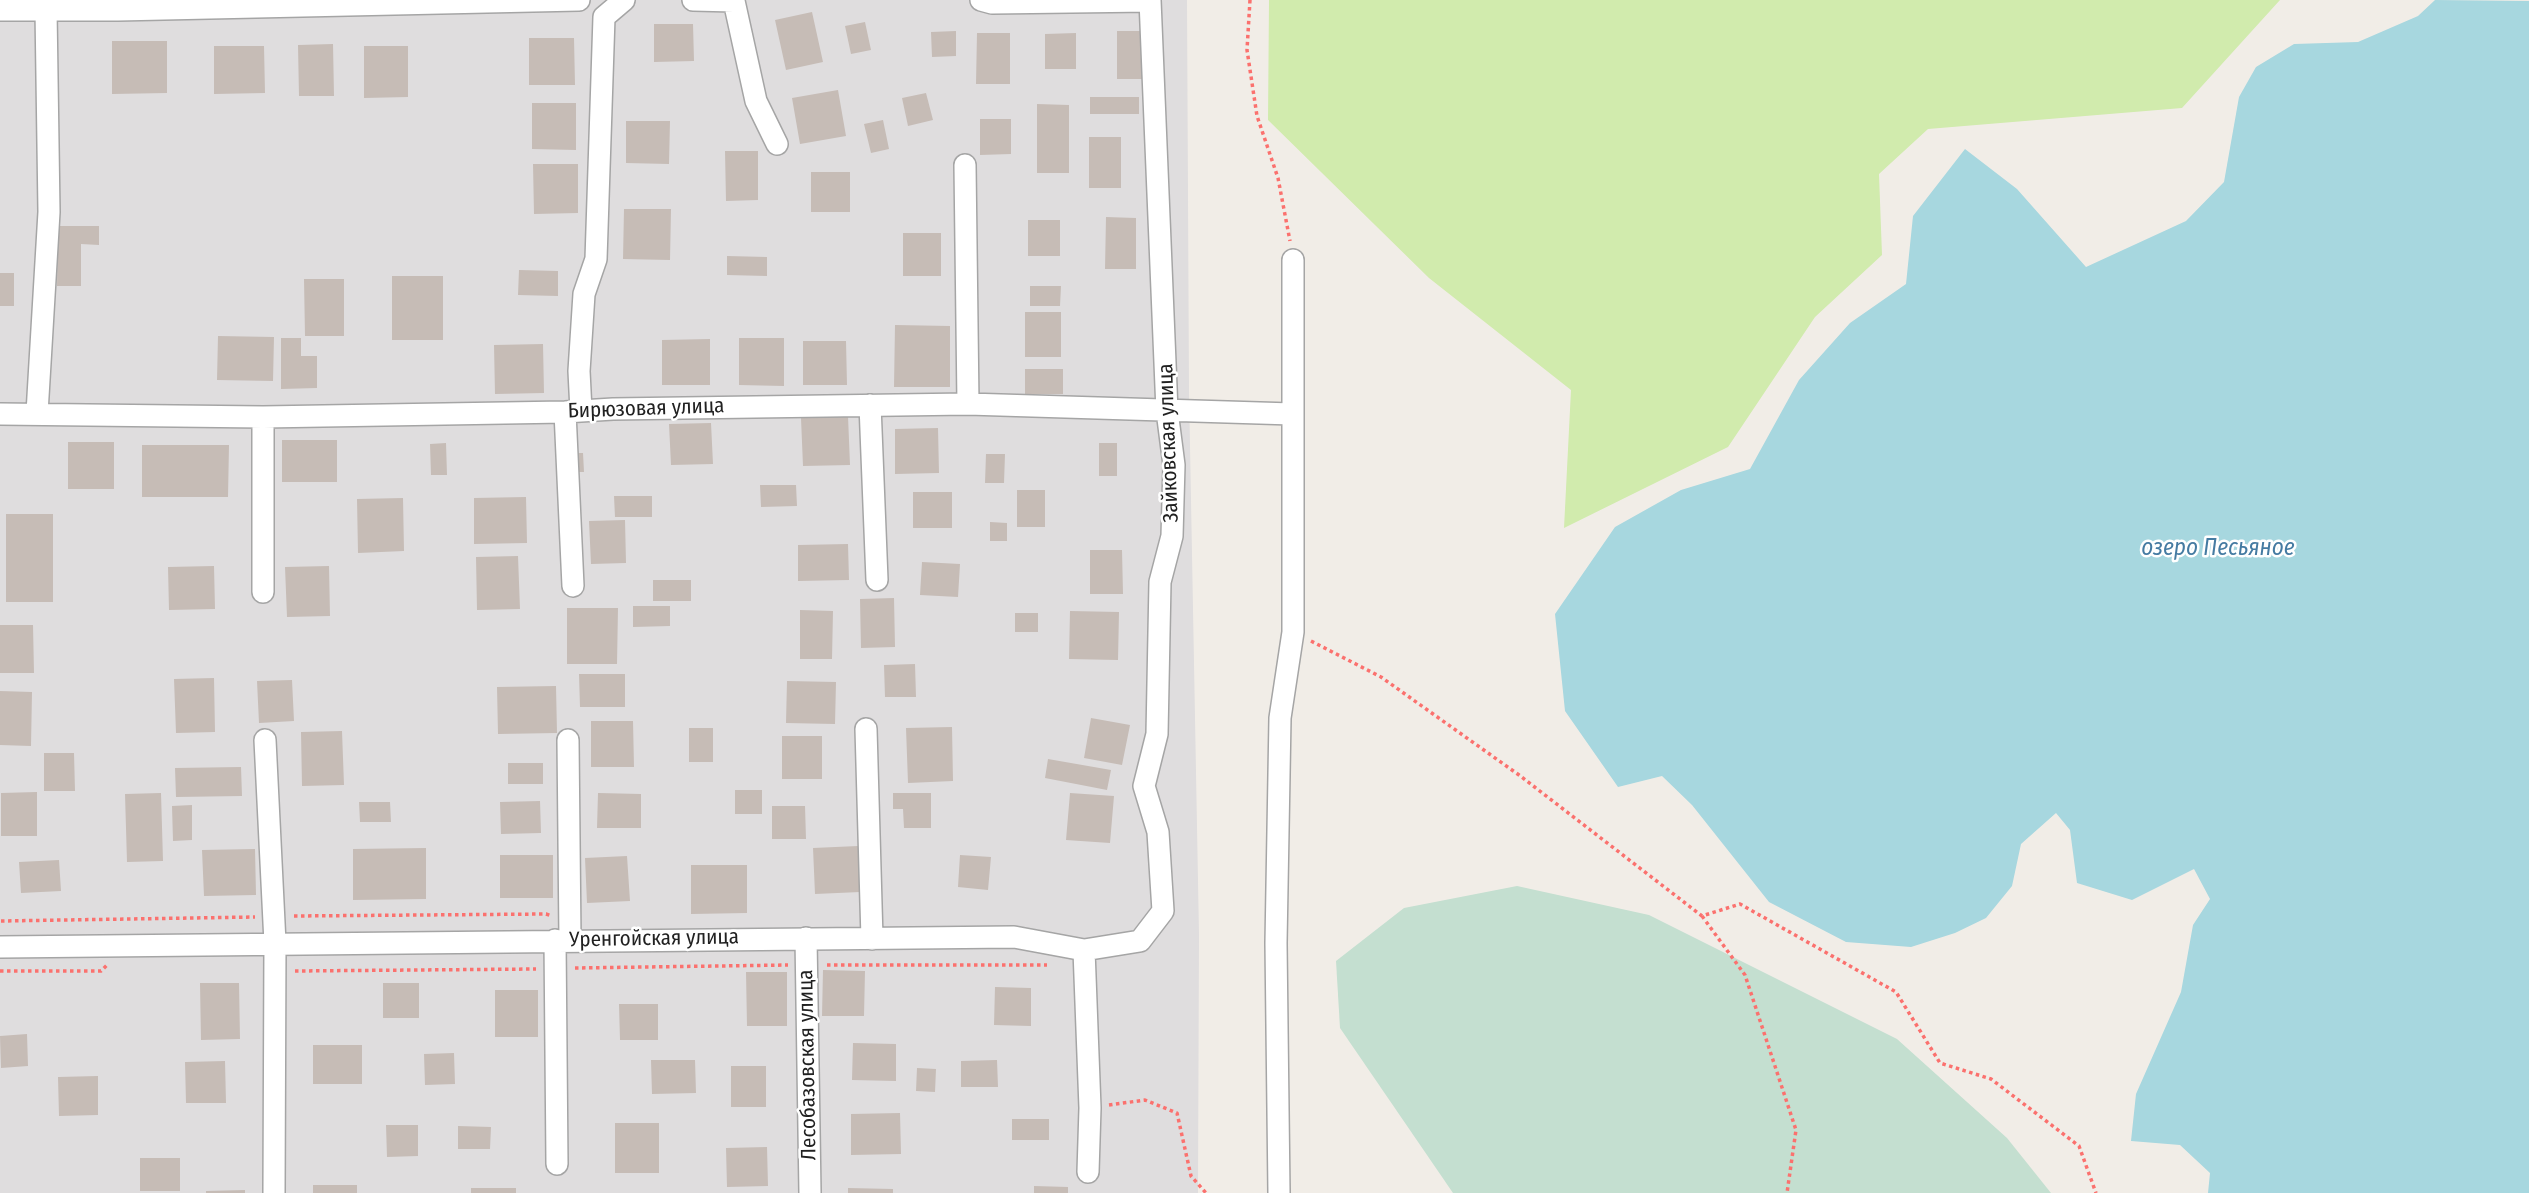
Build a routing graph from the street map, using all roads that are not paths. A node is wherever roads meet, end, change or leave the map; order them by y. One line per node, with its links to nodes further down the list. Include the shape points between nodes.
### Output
1 (579, 0): 6 (street)
2 (624, 0): 14 (street, via 604,17 596,259 584,294)
3 (693, 0): 9 (street, via 734,1 756,102)
4 (981, 0): 5 (street, Зайковская улица)
5 (1150, 1): 15 (street, Зайковская улица)
6 (347, 3): 8 (street)
7 (0, 10): 8 (street)
8 (46, 10): 16 (street, via 49,212)
9 (777, 145)
10 (965, 165): 12 (street)
11 (1293, 260): 18 (street)
12 (968, 404): 13 (street, Бирюзовая улица); 15 (street, Бирюзовая улица)
13 (870, 405): 14 (street, Бирюзовая улица); 20 (street)
14 (573, 411): 19 (street, Бирюзовая улица); 21 (street)
15 (1167, 411): 18 (street, Бирюзовая улица); 31 (street, Зайковская улица, via 1174,465 1172,536 1160,582 1157,734 1144,786 1158,832 1163,911 1140,941)
16 (37, 413): 17 (street, Бирюзовая улица); 19 (street, Бирюзовая улица)
17 (0, 414)
18 (1292, 414): 36 (street, via 1293,632 1280,731 1276,943)
19 (264, 417): 22 (street)
20 (877, 580)
21 (573, 586)
22 (263, 592)
23 (866, 729): 28 (street)
24 (265, 740): 29 (street)
25 (568, 740): 26 (street)
26 (565, 935): 27 (street, Уренгойская улица); 29 (street, Уренгойская улица); 32 (street)
27 (806, 938): 28 (street, Уренгойская улица); 35 (street, Лесобазовская улица)
28 (872, 939): 31 (street, Уренгойская улица, via 1014,937)
29 (275, 943): 30 (street, Уренгойская улица); 34 (street)
30 (0, 947)
31 (1084, 950): 33 (street)
32 (557, 1164)
33 (1088, 1172)
34 (274, 1193)
35 (810, 1193)
36 (1279, 1193)

